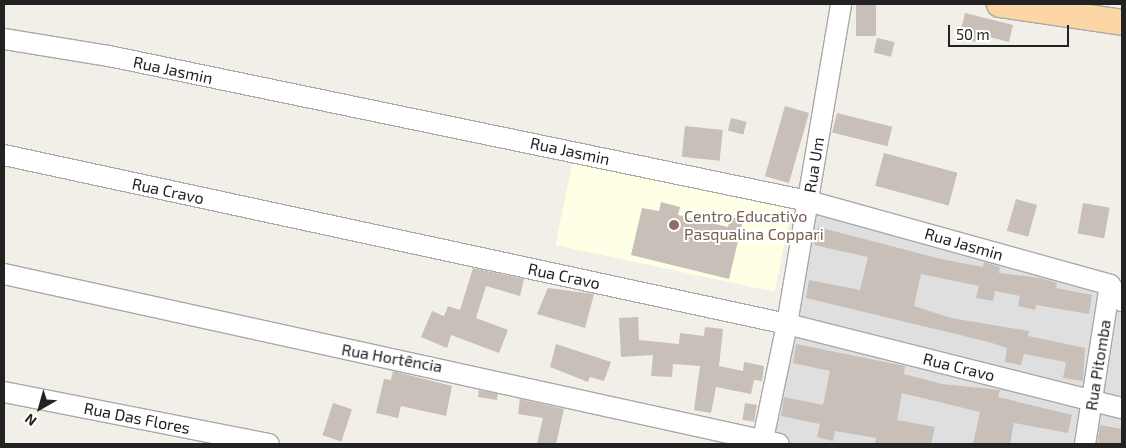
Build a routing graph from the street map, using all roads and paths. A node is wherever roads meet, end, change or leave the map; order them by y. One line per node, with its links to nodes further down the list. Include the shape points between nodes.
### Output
1 (841, 4): 7 (street, Rua Um)
2 (998, 4): 3 (main road)
3 (1091, 10): 4 (main road)
4 (1122, 22)
5 (4, 39): 7 (street, Rua Jasmin, via 109,56)
6 (4, 155): 11 (street, Rua Cravo)
7 (808, 201): 9 (street, Rua Jasmin); 11 (street, Rua Um)
8 (4, 274): 15 (street, Rua Hortência)
9 (1110, 285): 10 (street); 13 (street, Rua Pitomba)
10 (1122, 301)
11 (788, 324): 13 (street, Rua Cravo); 15 (street, Rua Um)
12 (4, 392): 16 (street, Rua Das Flores)
13 (1093, 401): 14 (street, Rua Cravo); 17 (street, Rua Pitomba)
14 (1122, 408)
15 (768, 443)
16 (269, 444)
17 (1085, 444)

